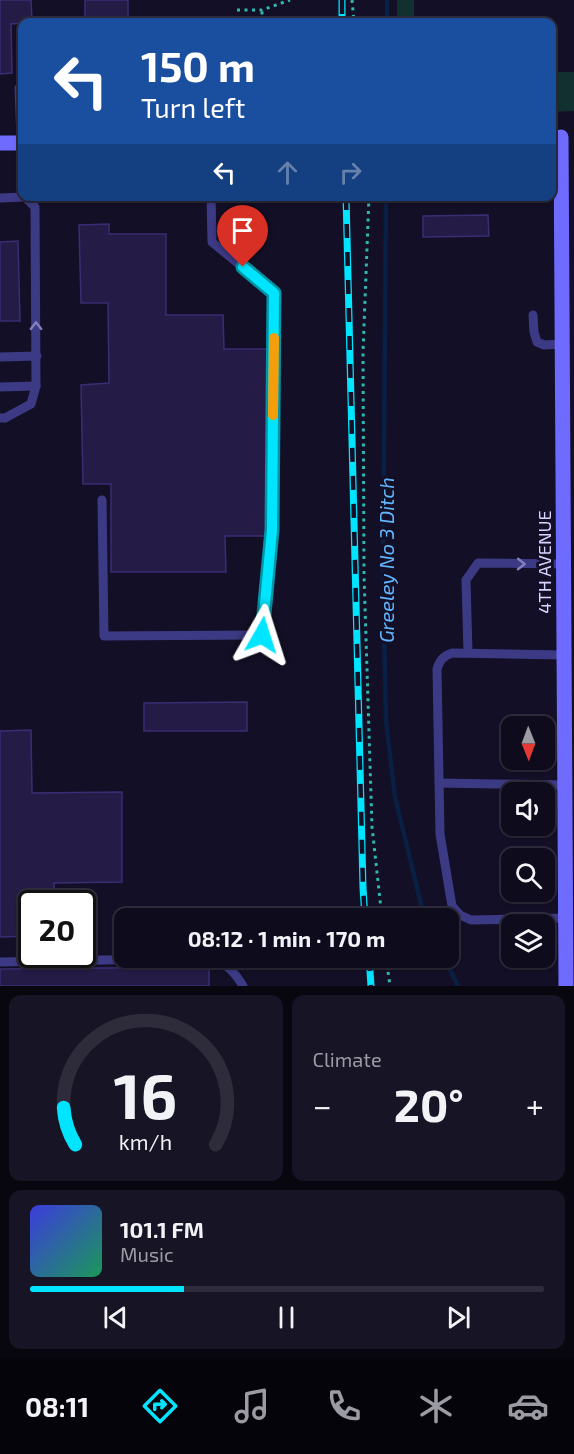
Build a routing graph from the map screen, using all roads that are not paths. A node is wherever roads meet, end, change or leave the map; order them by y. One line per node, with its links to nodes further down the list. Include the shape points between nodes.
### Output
1 (562, 137): 9 (street, 4TH AVENUE)
2 (0, 143): 3 (street)
3 (18, 143)
4 (18, 197): 5 (lane)
5 (0, 198)
6 (28, 201): 10 (lane, one-way to 6, via 35,207)
7 (211, 201): 16 (lane, via 212,242 274,293 272,530 262,635 104,636)
8 (533, 315): 9 (lane, via 537,342)
9 (563, 344): 12 (street, 4TH AVENUE)
10 (37, 356): 11 (lane); 13 (lane)
11 (0, 357)
12 (568, 363): 17 (street, 4TH AVENUE)
13 (36, 386): 14 (lane); 15 (lane, via 31,404)
14 (0, 387)
15 (0, 418)
16 (102, 500)
17 (564, 564): 18 (lane, one-way to 17, via 466,580 478,563); 19 (street, 4TH AVENUE)
18 (468, 653): 19 (lane); 20 (lane, via 445,656 437,669)
19 (564, 655): 21 (street, 4TH AVENUE)
20 (439, 783): 21 (lane); 22 (lane, via 440,834 452,906 460,915 471,920)
21 (565, 785): 22 (street, 4TH AVENUE)
22 (566, 918): 25 (street, 4TH AVENUE)
23 (0, 962): 24 (lane, via 208,958 219,960 234,971)
24 (243, 986)
25 (566, 986)

